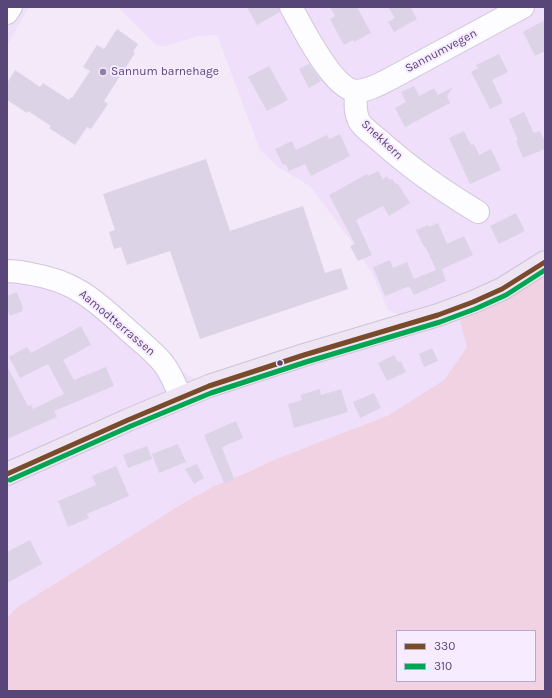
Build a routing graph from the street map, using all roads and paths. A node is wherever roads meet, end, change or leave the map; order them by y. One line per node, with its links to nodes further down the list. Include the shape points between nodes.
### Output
1 (11, 7): 4 (street)
2 (291, 7): 5 (street, via 323,62 343,85)
3 (523, 7): 5 (street, Sannumvegen, via 388,80)
4 (7, 13)
5 (356, 91): 6 (street, Snekkern, via 357,116 360,123 444,192)
6 (478, 212)
7 (545, 262): 9 (main road, via 502,289 473,302 209,386)
8 (7, 272): 9 (street, Aamodtterrassen, via 51,277 66,282 92,299 163,363)
9 (181, 398): 10 (main road)
10 (7, 474)

